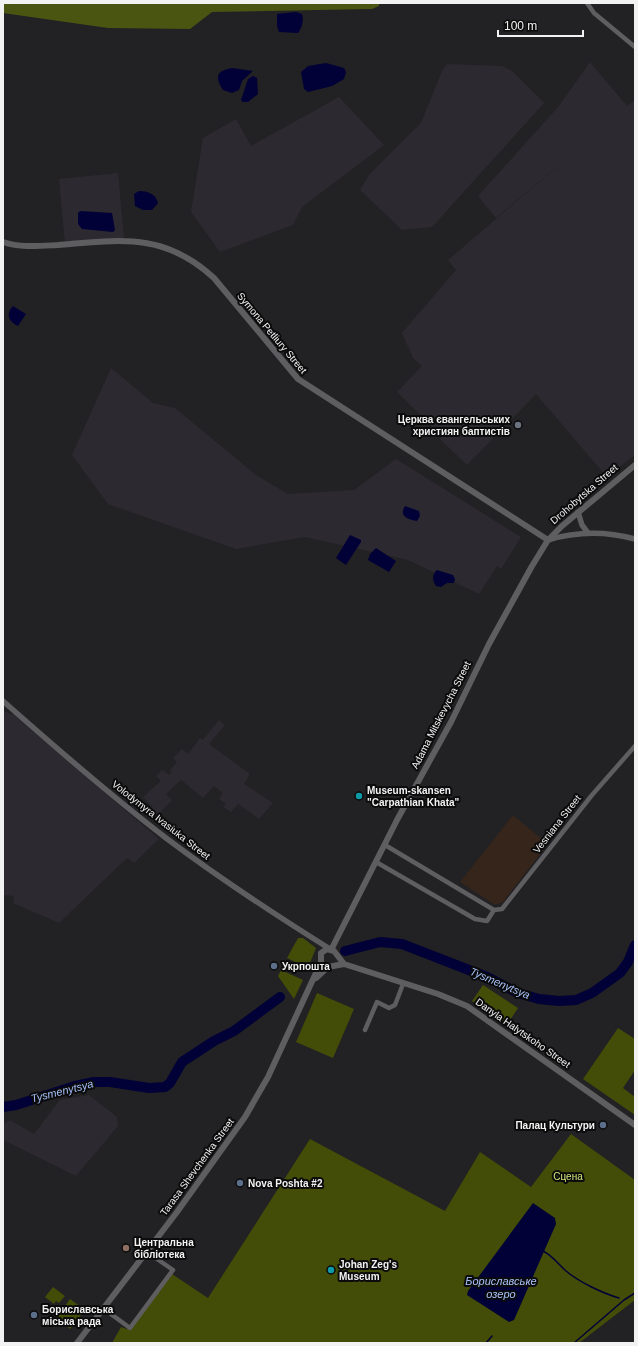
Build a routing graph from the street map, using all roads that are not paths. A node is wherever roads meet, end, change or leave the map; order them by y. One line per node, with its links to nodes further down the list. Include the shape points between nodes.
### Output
1 (588, 3): 2 (street, via 594,13)
2 (635, 47)
3 (3, 242): 8 (main road, Symona Petliury Street, via 23,246 143,242 165,246 183,254 214,278 298,379)
4 (635, 465): 5 (main road, Drohobytska Street)
5 (578, 512): 6 (street); 8 (main road, Drohobytska Street)
6 (588, 533): 7 (street, via 613,534); 8 (street)
7 (635, 539)
8 (548, 540): 11 (main road, Adama Mitskevycha Street, via 503,619 451,722)
9 (3, 701): 14 (street, Volodymyra Ivasiuka Street, via 166,838 244,894)
10 (635, 746): 13 (street, Vesniana Street, via 592,795 502,909)
11 (384, 844): 12 (main road, Adama Mitskevycha Street); 13 (street)
12 (376, 862): 13 (street, Vesniana Street, via 475,918 487,921); 15 (main road, Adama Mitskevycha Street)
13 (494, 910)
14 (318, 942): 15 (street, Volodymyra Ivasiuka Street); 16 (street)
15 (332, 948): 16 (main road); 17 (main road)
16 (321, 953): 18 (main road)
17 (337, 955): 19 (main road); 20 (main road, via 336,963)
18 (321, 962): 20 (main road); 22 (main road)
19 (344, 964): 20 (main road); 21 (main road, Danyla Halytskoho Street)
20 (331, 966): 22 (main road, via 319,975)
21 (403, 984): 23 (street, via 395,1005 389,1008 377,1002); 24 (main road, Danyla Halytskoho Street, via 467,1006)
22 (310, 988): 25 (main road, Tarasa Shevchenka Street, via 266,1082 249,1112)
23 (365, 1030)
24 (635, 1125)
25 (148, 1252): 26 (main road, Tarasa Shevchenka Street); 26 (street, via 173,1270 130,1328)
26 (104, 1309): 27 (main road, Tarasa Shevchenka Street)
27 (77, 1343)

